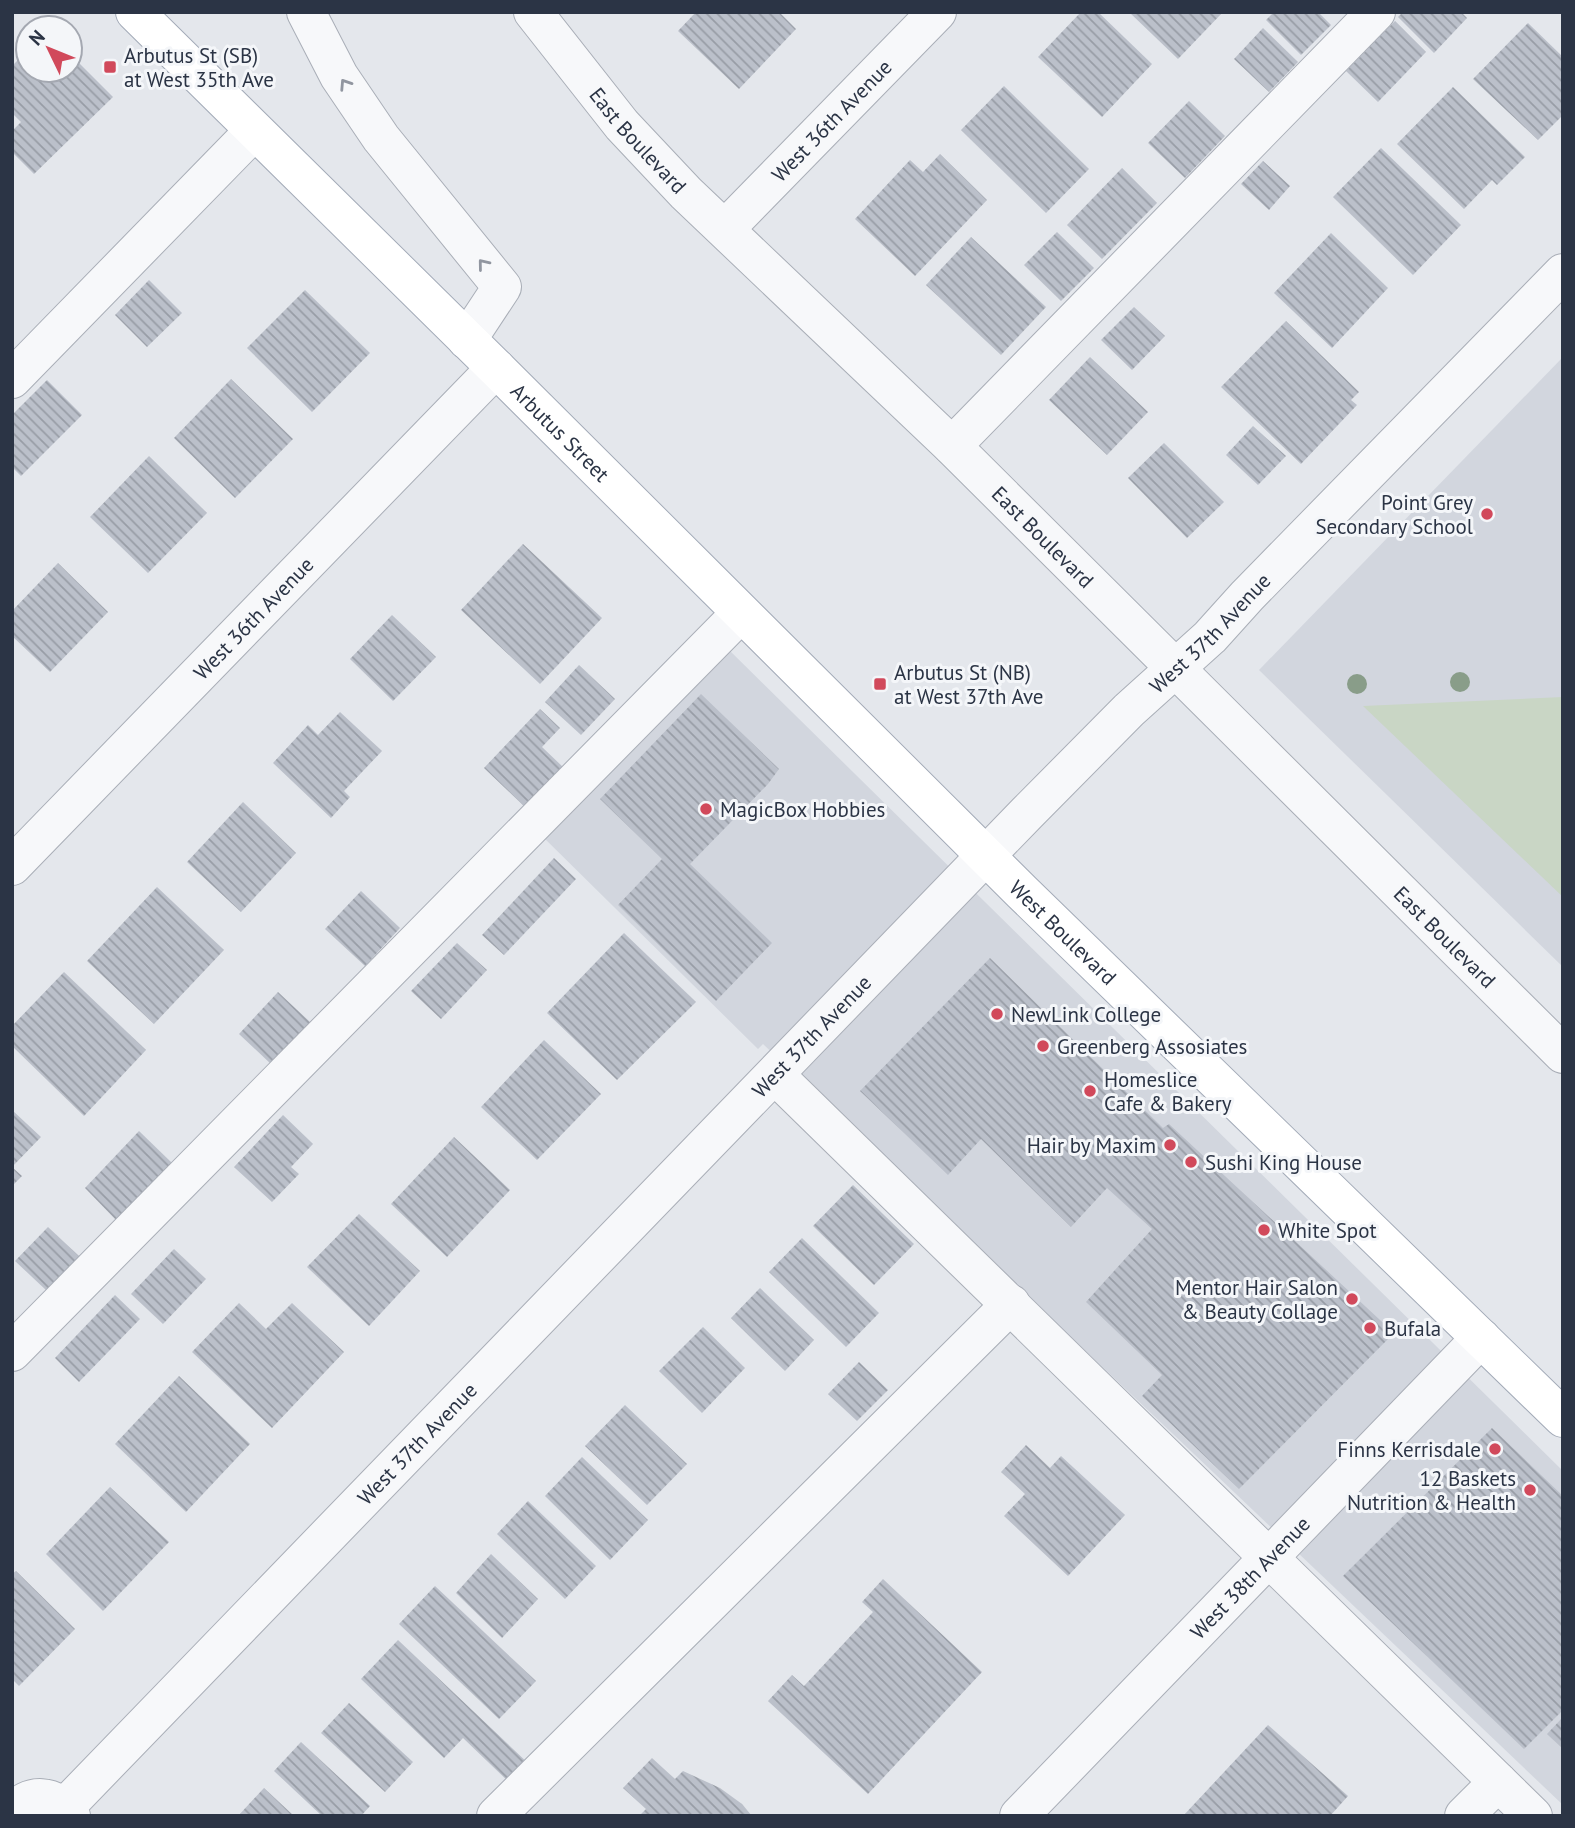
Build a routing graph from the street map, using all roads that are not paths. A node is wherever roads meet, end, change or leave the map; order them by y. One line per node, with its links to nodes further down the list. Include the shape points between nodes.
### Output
1 (135, 12): 6 (main road, Arbutus Street)
2 (306, 12): 9 (street, one-way to 2, via 502,287 381,138 339,76)
3 (533, 12): 7 (street, East Boulevard, via 622,125)
4 (937, 12): 7 (street, West 36th Avenue)
5 (1376, 12): 12 (street)
6 (254, 131): 9 (main road, Arbutus Street); 11 (street)
7 (725, 229): 12 (street, East Boulevard)
8 (1563, 273): 14 (street, West 37th Avenue)
9 (467, 340): 10 (main road, Arbutus Street)
10 (496, 368): 13 (main road, Arbutus Street); 16 (street, West 36th Avenue)
11 (12, 379)
12 (952, 446): 14 (street, East Boulevard)
13 (740, 614): 15 (main road, Arbutus Street); 21 (street)
14 (1176, 668): 15 (street, West 37th Avenue); 17 (street, East Boulevard)
15 (986, 856): 18 (street, West 37th Avenue); 20 (main road, West Boulevard)
16 (12, 866)
17 (1563, 1054)
18 (775, 1075): 19 (street); 26 (street, West 37th Avenue)
19 (1011, 1304): 23 (street); 27 (street)
20 (1481, 1338): 22 (main road, West Boulevard); 23 (street, West 38th Avenue)
21 (12, 1352)
22 (1563, 1418)
23 (1269, 1558): 24 (street); 28 (street, West 38th Avenue)
24 (1498, 1782): 29 (street); 30 (street)
25 (14, 1806): 26 (street, via 42,1797)
26 (68, 1811)
27 (496, 1816)
28 (1019, 1816)
29 (1464, 1816)
30 (1532, 1816)

